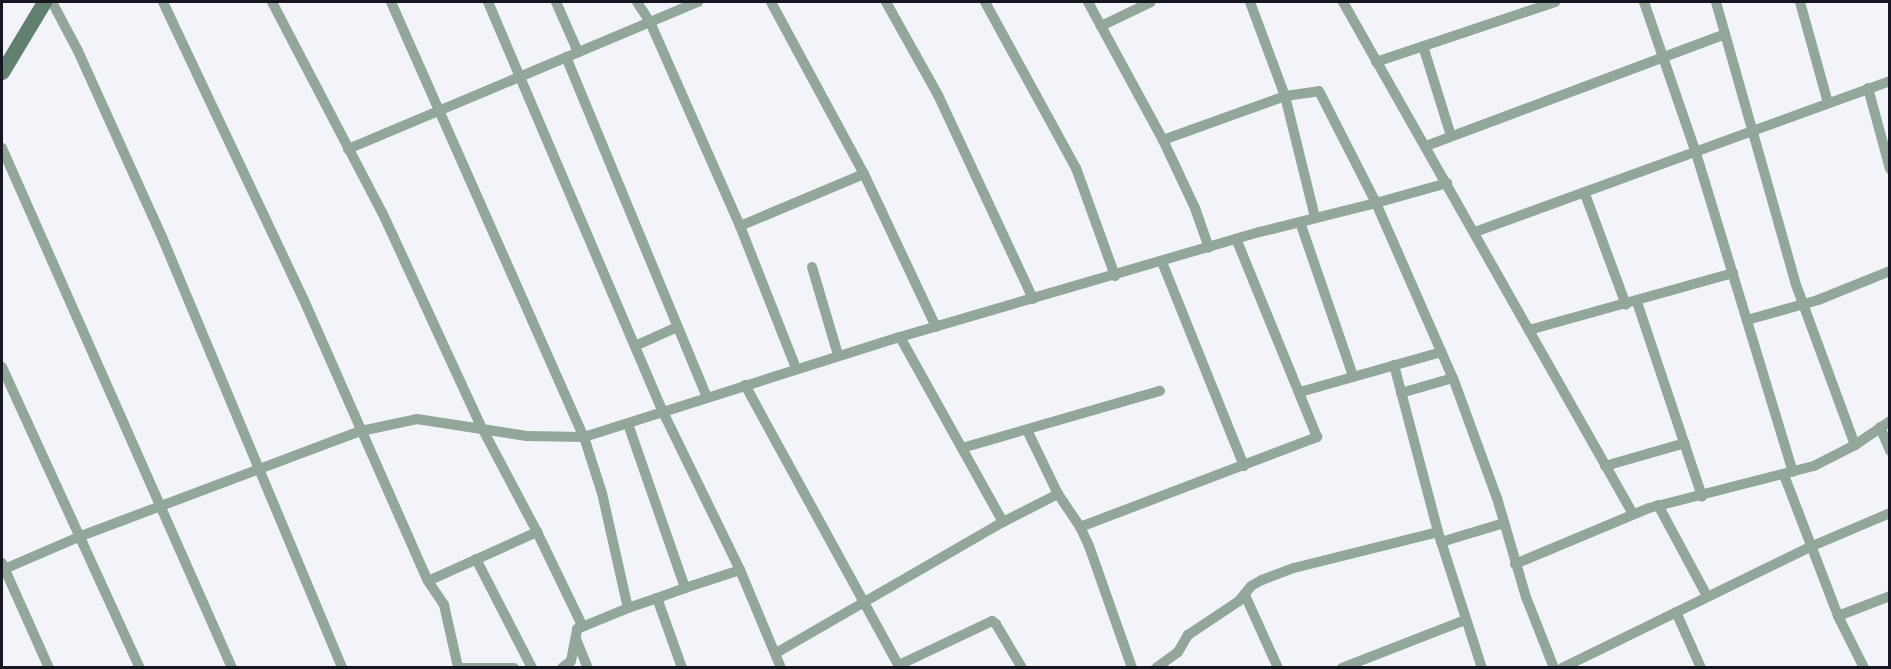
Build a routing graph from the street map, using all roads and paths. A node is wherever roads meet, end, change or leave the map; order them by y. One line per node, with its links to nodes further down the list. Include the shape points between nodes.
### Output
1 (44, 2): 29 (street)
2 (52, 2): 95 (street, via 162,237)
3 (163, 2): 87 (street)
4 (272, 2): 41 (street)
5 (391, 2): 35 (street)
6 (488, 2): 30 (street)
7 (556, 2): 25 (street)
8 (637, 2): 21 (street)
9 (698, 2): 21 (street)
10 (771, 2): 44 (street)
11 (886, 2): 59 (street, via 938,95)
12 (985, 2): 58 (street, via 1076,168)
13 (1088, 2): 22 (street)
14 (1151, 2): 22 (street)
15 (1250, 2): 33 (street)
16 (1343, 2): 28 (street)
17 (1555, 2): 24 (street)
18 (1644, 2): 27 (street)
19 (1716, 2): 23 (street)
20 (1800, 2): 34 (street)
21 (650, 22): 25 (street); 50 (street)
22 (1101, 26): 38 (street)
23 (1725, 34): 27 (street); 36 (street)
24 (1423, 46): 28 (street); 37 (street)
25 (578, 52): 26 (street)
26 (566, 57): 30 (street); 64 (street)
27 (1663, 59): 37 (street); 42 (street)
28 (1376, 62): 39 (street)
29 (2, 72)
30 (520, 76): 35 (street); 68 (street)
31 (1890, 81): 32 (street)
32 (1868, 88): 34 (street); 43 (street)
33 (1285, 96): 38 (street); 47 (street, via 1314,91 1323,95); 48 (street)
34 (1828, 103): 36 (street)
35 (440, 110): 41 (street); 88 (street)
36 (1754, 131): 42 (street); 62 (street)
37 (1451, 136): 39 (street)
38 (1163, 140): 53 (street)
39 (1426, 146): 45 (street)
40 (2, 148): 100 (street)
41 (348, 149): 84 (street)
42 (1696, 153): 46 (street); 57 (street)
43 (1890, 169)
44 (864, 174): 50 (street); 65 (street)
45 (1447, 183): 47 (street); 51 (street)
46 (1585, 194): 51 (street); 61 (street)
47 (1376, 203): 48 (street); 69 (street)
48 (1315, 217): 49 (street)
49 (1300, 222): 52 (street); 74 (street)
50 (740, 226): 73 (street)
51 (1474, 232): 66 (street)
52 (1236, 239): 53 (street); 78 (street)
53 (1209, 248): 54 (street)
54 (1162, 262): 58 (street); 93 (street)
55 (812, 267): 70 (street)
56 (1890, 271): 62 (street)
57 (1733, 273): 60 (street); 63 (street)
58 (1115, 276): 59 (street)
59 (1033, 299): 65 (street)
60 (1637, 302): 61 (street); 89 (street)
61 (1626, 305): 66 (street)
62 (1803, 305): 63 (street); 90 (street)
63 (1747, 320): 96 (street)
64 (677, 327): 68 (street); 80 (street)
65 (936, 327): 67 (street)
66 (1528, 330): 94 (street)
67 (900, 337): 70 (street); 91 (street)
68 (635, 346): 81 (street)
69 (1441, 352): 71 (street); 75 (street)
70 (838, 356): 73 (street)
71 (1394, 365): 74 (street); 79 (street)
72 (2, 367): 107 (street)
73 (796, 368): 76 (street)
74 (1353, 376): 78 (street)
75 (1453, 378): 79 (street); 104 (street)
76 (745, 385): 80 (street); 120 (street)
77 (1160, 391): 86 (street)
78 (1300, 392): 93 (street, via 1317,437)
79 (1401, 393): 108 (street)
80 (707, 398): 81 (street)
81 (663, 412): 83 (street); 113 (street)
82 (1890, 421): 85 (street)
83 (628, 424): 88 (street); 115 (street)
84 (482, 428): 87 (street, via 417,420); 88 (street, via 538,437); 106 (street)
85 (1880, 428): 90 (street); 92 (street)
86 (1027, 430): 91 (street); 97 (street)
87 (361, 431): 95 (street); 114 (street)
88 (584, 437): 121 (street, via 600,484)
89 (1685, 444): 94 (street); 98 (street)
90 (1855, 445): 96 (street, via 1814,466)
91 (962, 448): 103 (street)
92 (1890, 451)
93 (1244, 466): 105 (street)
94 (1605, 466): 102 (street)
95 (260, 468): 100 (street); 132 (street)
96 (1788, 473): 98 (street); 109 (street)
97 (1058, 494): 103 (street); 105 (street)
98 (1702, 496): 99 (street)
99 (1658, 505): 102 (street); 117 (street)
100 (162, 507): 107 (street); 131 (street)
101 (1890, 513): 109 (street)
102 (1633, 514): 111 (street)
103 (1003, 522): 120 (street)
104 (1503, 523): 108 (street); 111 (street)
105 (1080, 527): 140 (street)
106 (537, 532): 110 (street); 125 (street)
107 (81, 536): 112 (street); 130 (street)
108 (1440, 537): 116 (street, via 1294,568 1251,586); 124 (street)
109 (1810, 547): 117 (street); 123 (street)
110 (476, 559): 114 (street); 134 (street)
111 (1515, 564): 145 (street)
112 (2, 567): 129 (street)
113 (740, 570): 115 (street); 127 (street)
114 (428, 581): 133 (street, via 444,605 458,668)
115 (685, 588): 119 (street)
116 (1245, 595): 141 (street, via 1191,633 1178,652); 142 (street)
117 (1707, 596): 122 (street)
118 (1890, 596): 123 (street)
119 (657, 598): 121 (street); 137 (street)
120 (865, 603): 127 (street); 128 (street)
121 (628, 608): 125 (street)
122 (1676, 612): 146 (street); 147 (street)
123 (1838, 616): 148 (street)
124 (1465, 620): 143 (street); 144 (street)
125 (582, 625): 126 (street)
126 (575, 636): 135 (street, via 571,661); 136 (street)
127 (776, 653): 138 (street)
128 (899, 666): 139 (street, via 992,621)
129 (49, 668)
130 (140, 668)
131 (232, 668)
132 (342, 668)
133 (514, 668)
134 (532, 668)
135 (562, 668)
136 (588, 668)
137 (682, 668)
138 (781, 668)
139 (1022, 668)
140 (1132, 668)
141 (1156, 668)
142 (1278, 668)
143 (1342, 668)
144 (1482, 668)
145 (1554, 668)
146 (1562, 668)
147 (1701, 668)
148 (1864, 668)

